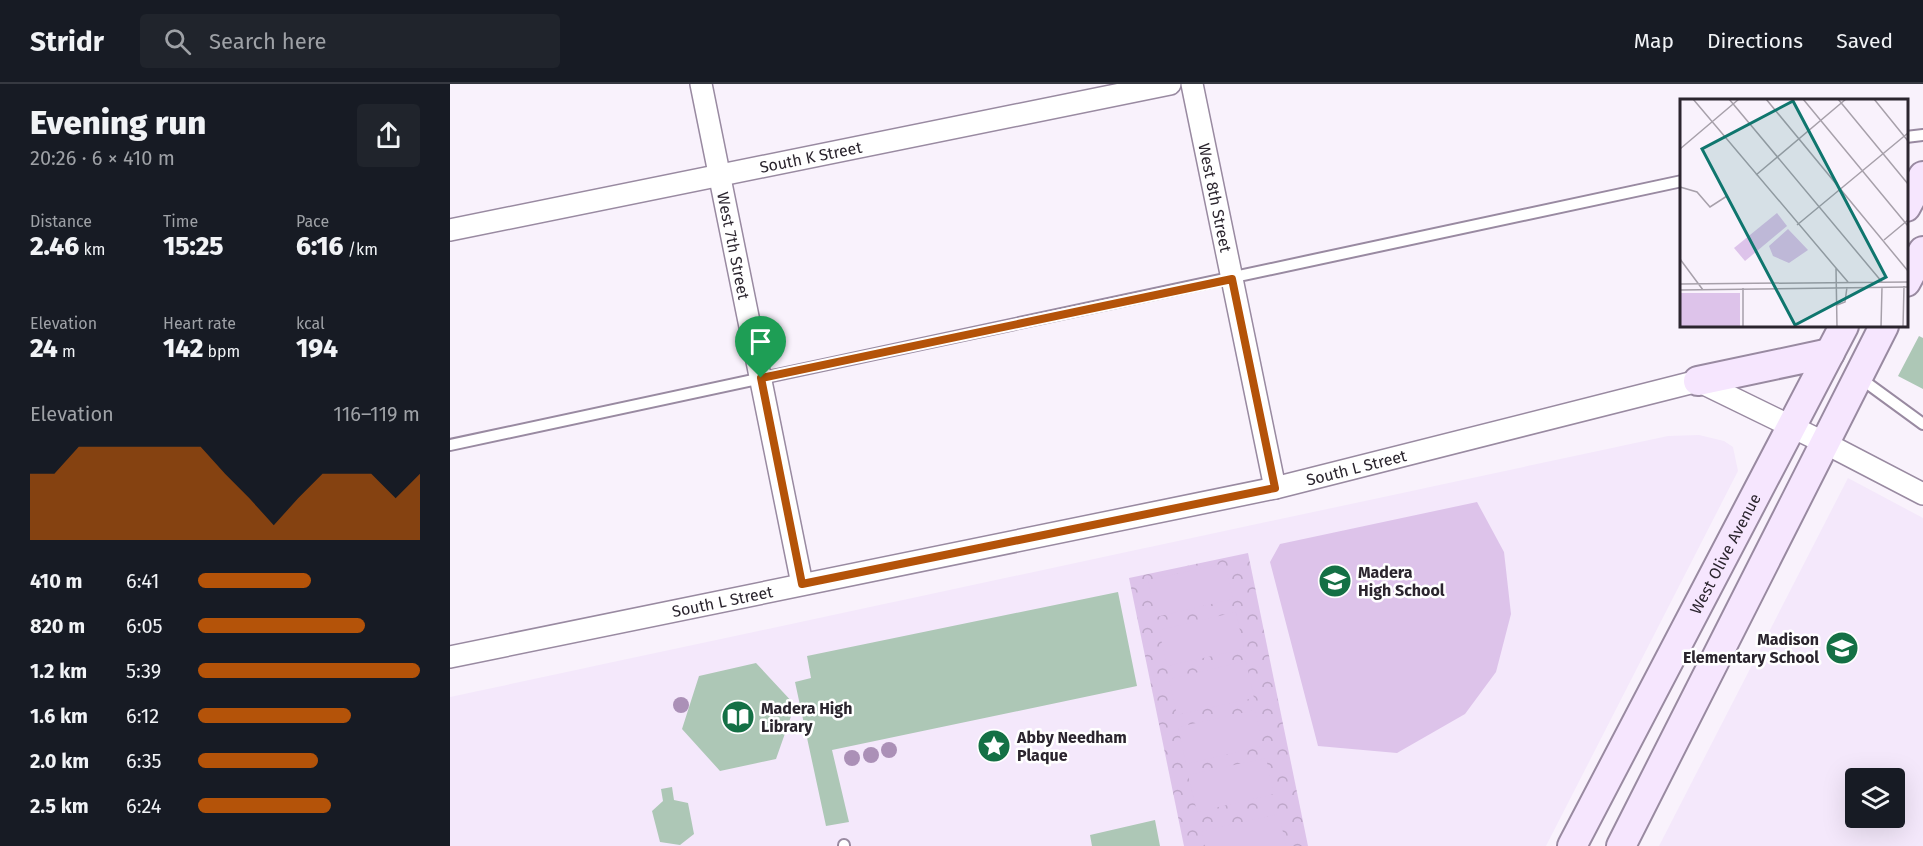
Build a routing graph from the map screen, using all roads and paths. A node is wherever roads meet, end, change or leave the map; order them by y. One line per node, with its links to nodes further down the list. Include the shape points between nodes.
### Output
1 (701, 84): 7 (street, West 7th Street)
2 (1170, 84): 7 (street, South K Street)
3 (1192, 84): 13 (street, West 8th Street)
4 (1923, 135): 5 (lane)
5 (1908, 137)
6 (1923, 176): 9 (main road)
7 (721, 177): 10 (street, South K Street); 18 (street, West 7th Street)
8 (1680, 181): 13 (lane)
9 (1908, 203)
10 (450, 230)
11 (1923, 251): 12 (main road)
12 (1908, 278)
13 (1232, 279): 18 (lane); 24 (street, West 8th Street)
14 (1843, 327): 16 (main road, West Olive Avenue)
15 (1883, 327): 17 (main road)
16 (1830, 353): 19 (main road); 21 (main road, West Olive Avenue)
17 (1857, 376): 20 (lane); 22 (main road)
18 (761, 378): 23 (lane); 26 (street, West 7th Street)
19 (1698, 381): 21 (street); 24 (street, South L Street)
20 (1923, 424)
21 (1791, 426): 22 (street); 28 (main road, West Olive Avenue)
22 (1823, 442): 25 (street); 29 (main road)
23 (450, 445)
24 (1275, 488): 26 (street, South L Street)
25 (1923, 494)
26 (802, 584): 27 (street, South L Street)
27 (450, 657)
28 (1572, 846)
29 (1621, 846)

